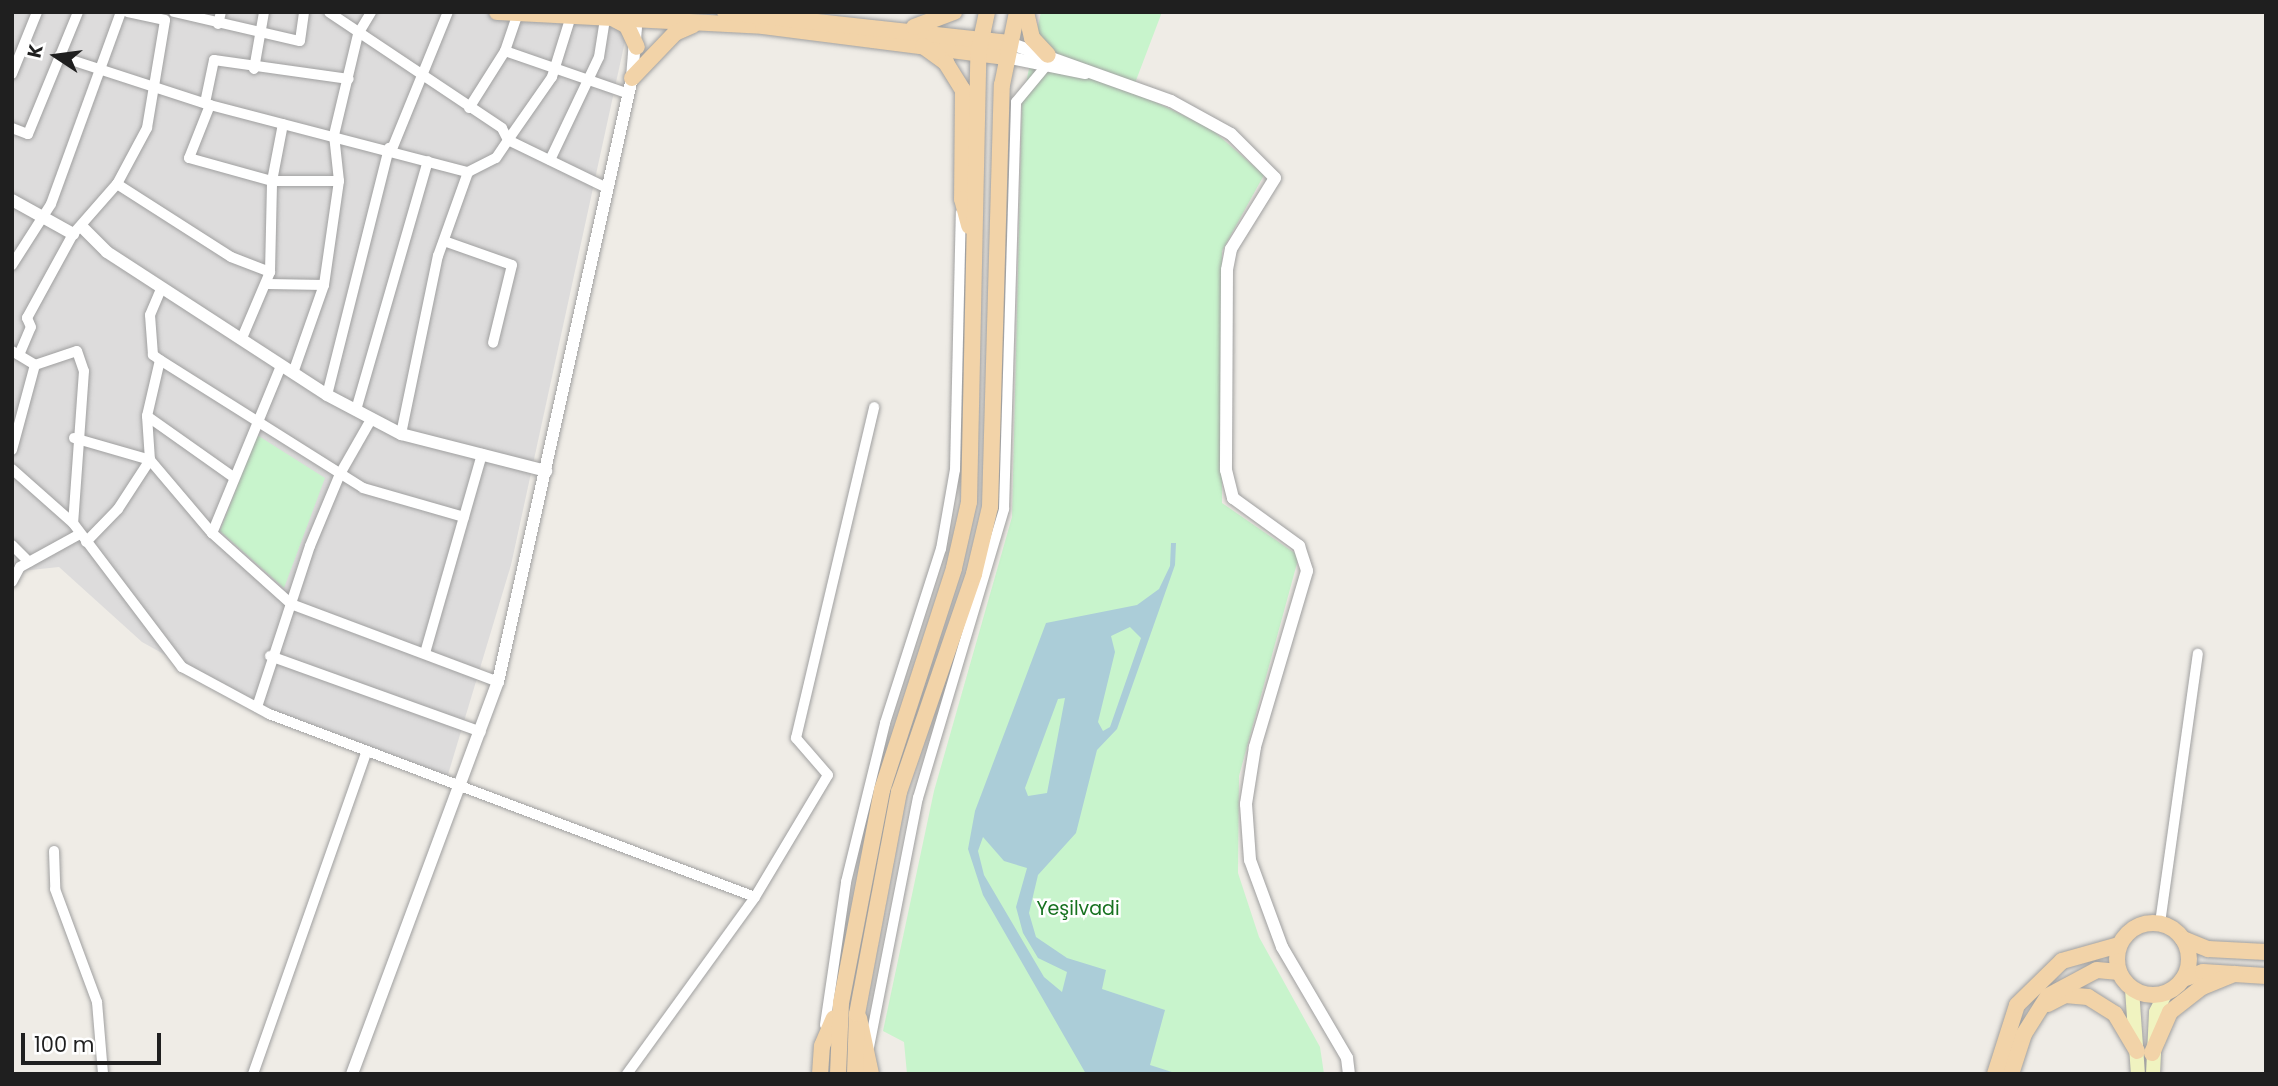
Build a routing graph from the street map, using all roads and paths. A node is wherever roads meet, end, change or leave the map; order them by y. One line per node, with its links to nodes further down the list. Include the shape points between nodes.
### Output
1 (37, 12): 39 (street)
2 (78, 12): 33 (street)
3 (121, 12): 37 (street)
4 (128, 12): 19 (street)
5 (174, 12): 24 (street)
6 (221, 12): 24 (street)
7 (264, 12): 26 (street)
8 (304, 12): 26 (street, via 300,41)
9 (329, 12): 27 (street)
10 (371, 12): 27 (street)
11 (448, 12): 38 (street)
12 (497, 12): 18 (main road)
13 (725, 12): 25 (main road)
14 (954, 12): 25 (main road)
15 (987, 12): 29 (main road)
16 (1017, 12): 31 (main road)
17 (1026, 12): 34 (main road, via 1032,38)
18 (518, 13): 20 (main road); 32 (street)
19 (156, 15): 43 (street, via 166,20)
20 (570, 16): 22 (main road); 35 (street)
21 (637, 16): 22 (main road); 23 (main road); 30 (street)
22 (609, 18): 30 (main road, via 628,26); 40 (street)
23 (704, 23): 28 (main road); 42 (main road, via 675,33)
24 (218, 24): 26 (street)
25 (907, 29): 29 (main road)
26 (260, 31): 36 (street)
27 (358, 34): 38 (street); 41 (street)
28 (921, 44): 29 (main road); 58 (main road, via 946,63 963,90)
29 (980, 46): 31 (main road); 63 (main road)
30 (637, 47): 42 (street)
31 (1008, 50): 34 (street); 122 (main road, via 990,508 974,574 900,792)
32 (505, 51): 35 (street); 45 (street)
33 (59, 56): 37 (street); 47 (street, via 28,134)
34 (1047, 60): 124 (street, via 1016,102 1004,509 918,798); 134 (street, via 1107,75 1231,134 1275,178 1242,228 1227,270 1226,470 1233,498 1298,545 1307,571 1255,747 1246,804 1250,860 1282,947 1347,1058)
35 (555, 67): 40 (street); 49 (street)
36 (254, 69): 41 (street); 44 (street, via 214,60)
37 (103, 70): 43 (street); 60 (street)
38 (423, 73): 45 (street); 50 (street)
39 (12, 74)
40 (590, 78): 42 (street); 51 (street)
41 (348, 79): 48 (street)
42 (630, 86): 57 (street)
43 (156, 88): 44 (street); 56 (street, via 147,128)
44 (207, 104): 46 (street); 54 (street, via 188,158)
45 (470, 108): 49 (street)
46 (283, 124): 48 (street); 54 (street)
47 (12, 128)
48 (334, 135): 50 (street); 55 (street)
49 (508, 140): 51 (street); 53 (street, via 487,167)
50 (391, 148): 52 (street); 76 (street)
51 (550, 160): 57 (street)
52 (428, 161): 53 (street); 78 (street)
53 (468, 173): 62 (street)
54 (272, 181): 55 (street); 65 (street)
55 (339, 181): 67 (street)
56 (117, 184): 61 (street); 65 (street, via 231,257)
57 (607, 188): 89 (street)
58 (962, 199): 63 (main road); 123 (street, via 955,470 941,549 886,723 846,883)
59 (12, 200): 60 (street)
60 (42, 214): 61 (street); 64 (street)
61 (78, 231): 68 (street); 71 (street, via 27,318 31,327)
62 (444, 241): 70 (street, via 512,265); 83 (street)
63 (974, 244): 120 (main road, via 969,502 954,568 882,790)
64 (12, 265)
65 (270, 272): 66 (street)
66 (268, 284): 67 (street); 69 (street)
67 (324, 285): 75 (street)
68 (162, 287): 69 (street); 72 (street, via 150,315 153,355)
69 (242, 338): 74 (street)
70 (494, 343)
71 (16, 353): 73 (street)
72 (160, 360): 80 (street); 82 (street)
73 (35, 365): 79 (street); 84 (street, via 77,351 84,371)
74 (281, 366): 75 (street); 82 (street)
75 (293, 373): 76 (street)
76 (327, 395): 78 (street)
77 (874, 407): 109 (street, via 796,738 828,775)
78 (356, 410): 81 (street)
79 (17, 411): 85 (street)
80 (147, 416): 87 (street); 91 (street)
81 (372, 418): 83 (street); 90 (street)
82 (254, 422): 90 (street); 91 (street)
83 (401, 434): 86 (street)
84 (74, 438): 87 (street); 93 (street)
85 (12, 450)
86 (482, 454): 89 (street); 92 (street)
87 (150, 460): 94 (street); 95 (street, via 118,509)
88 (12, 469): 93 (street)
89 (546, 471): 103 (street)
90 (340, 474): 92 (street, via 363,488); 99 (street)
91 (233, 477): 94 (street)
92 (464, 517): 100 (street)
93 (73, 523): 95 (street)
94 (212, 533): 99 (street)
95 (83, 538): 97 (street); 104 (street, via 182,667)
96 (12, 545): 97 (street)
97 (29, 562): 98 (street)
98 (12, 582)
99 (291, 604): 100 (street); 102 (street)
100 (425, 653): 103 (street)
101 (2198, 654): 110 (street)
102 (270, 656): 104 (street); 105 (street)
103 (498, 682): 105 (street)
104 (257, 708): 106 (street)
105 (481, 732): 107 (street)
106 (366, 753): 107 (street); 127 (street)
107 (463, 785): 109 (street); 128 (street)
108 (54, 851): 126 (street, via 55,889 97,1002)
109 (755, 897): 129 (street)
110 (2160, 923): 111 (main road); 112 (main road, via 2133,928)
111 (2183, 939): 113 (main road, via 2208,949); 117 (main road, via 2189,959)
112 (2119, 945): 114 (main road); 135 (main road, via 2062,961 2017,1005)
113 (2266, 952)
114 (2119, 972): 118 (main road); 121 (main road, via 2097,970 2069,980)
115 (2234, 974): 116 (main road); 117 (main road); 125 (main road, via 2202,987 2170,1012)
116 (2266, 976)
117 (2182, 979): 119 (main road)
118 (2132, 989): 119 (main road); 125 (main road)
119 (2166, 992): 125 (main road)
120 (841, 1003): 123 (main road); 131 (main road)
121 (2037, 1011): 125 (main road, via 2065,995 2088,996 2115,1014); 136 (main road)
122 (857, 1014): 124 (main road); 132 (main road)
123 (822, 1046): 130 (main road)
124 (869, 1047): 133 (main road)
125 (2145, 1052): 137 (main road); 138 (main road)
126 (103, 1074)
127 (253, 1074)
128 (352, 1074)
129 (627, 1074)
130 (820, 1074)
131 (838, 1074)
132 (855, 1074)
133 (871, 1074)
134 (1349, 1074)
135 (1995, 1074)
136 (2011, 1074)
137 (2138, 1074)
138 (2153, 1074)

